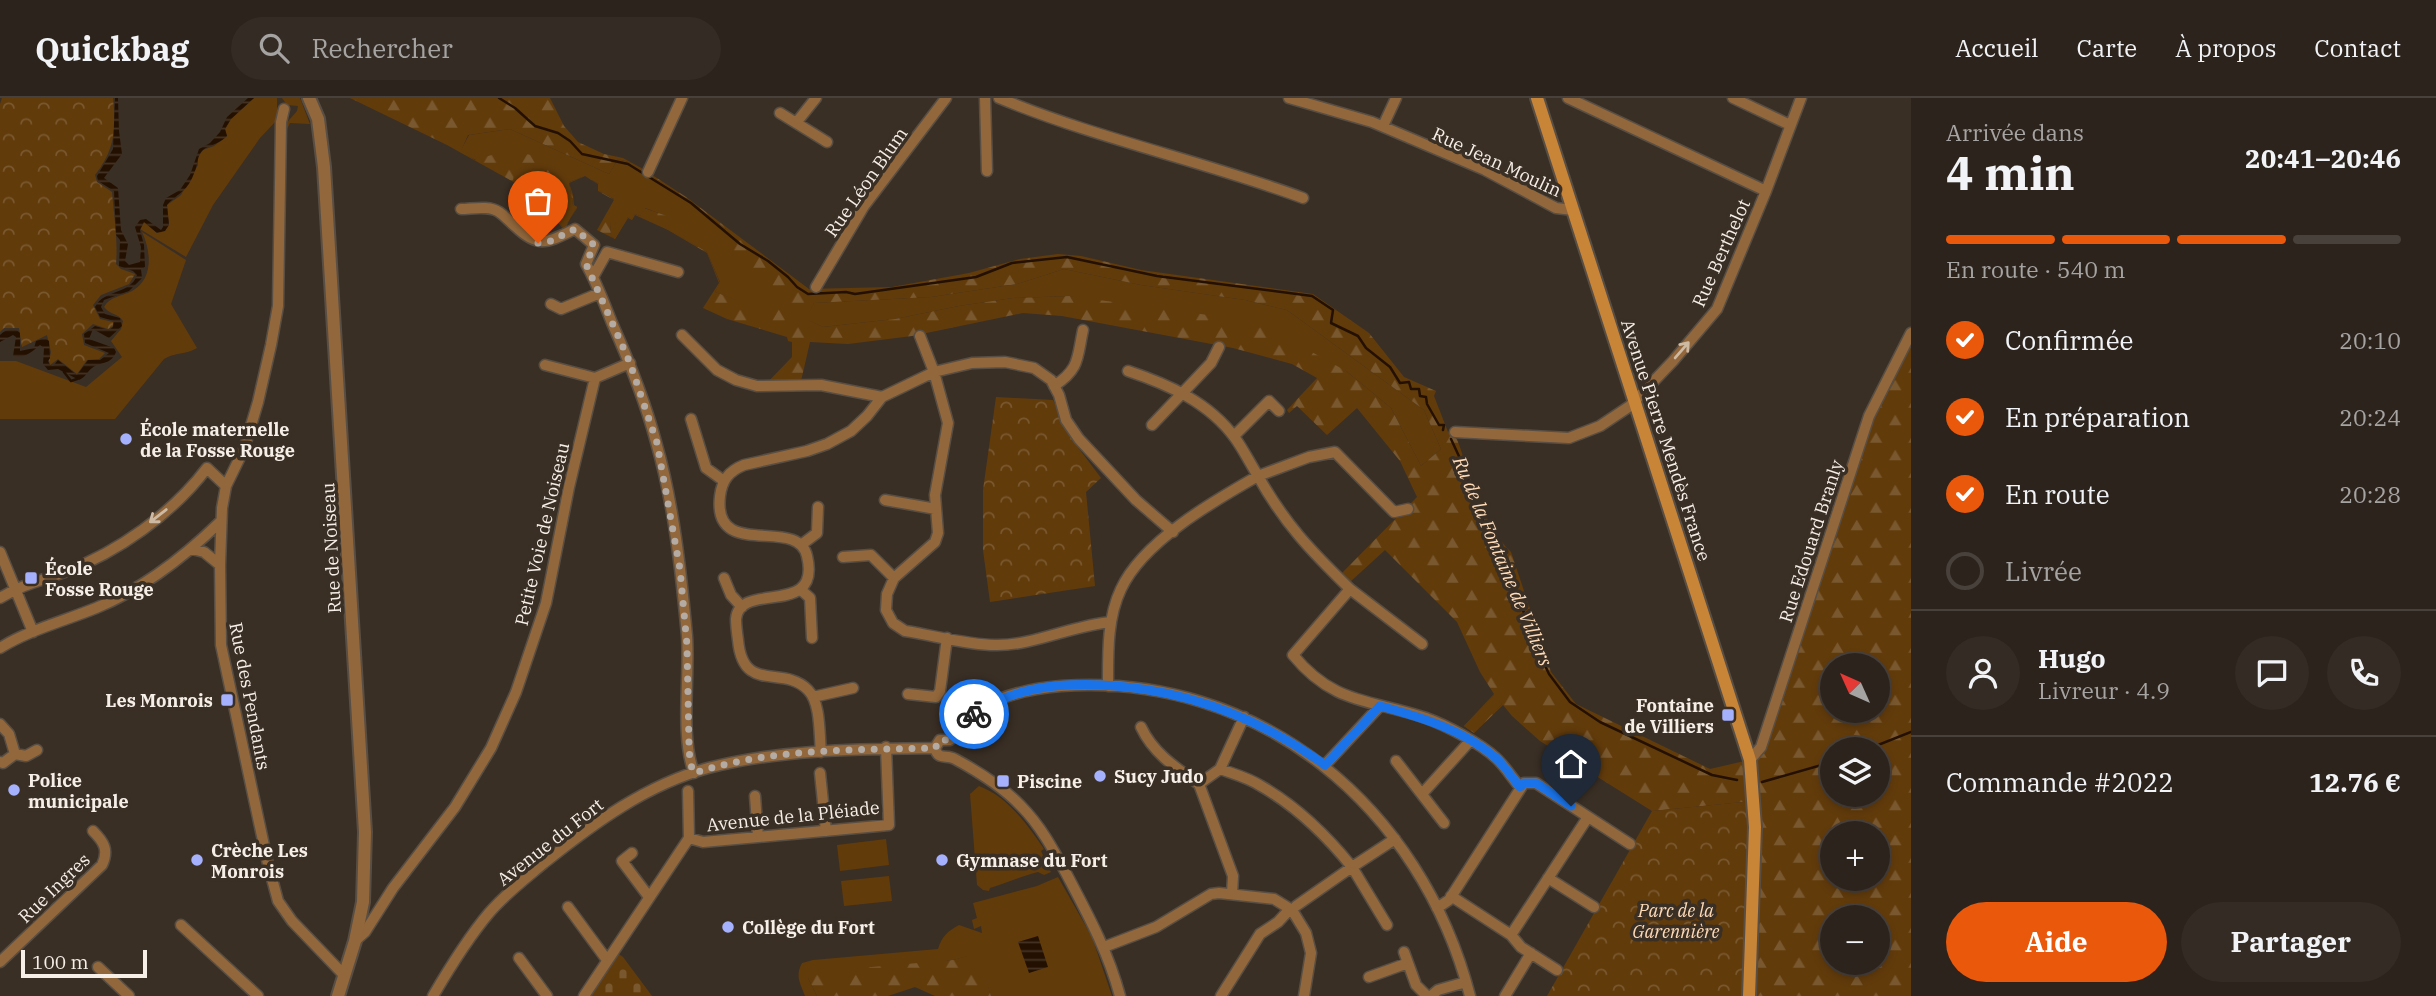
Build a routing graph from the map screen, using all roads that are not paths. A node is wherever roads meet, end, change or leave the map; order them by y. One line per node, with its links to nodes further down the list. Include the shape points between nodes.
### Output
1 (682, 98): 20 (street)
2 (816, 98): 15 (street)
3 (946, 98): 29 (street, Rue Léon Blum, via 864,206)
4 (985, 98): 19 (street)
5 (999, 98): 22 (street, via 1042,116)
6 (1289, 98): 17 (street, Rue Jean Moulin)
7 (1396, 98): 17 (street)
8 (1537, 98): 24 (main road, Avenue Pierre Mendès France)
9 (1568, 98): 21 (street)
10 (1733, 98): 16 (street)
11 (1801, 98): 16 (street, Rue Berthelot)
12 (312, 99): 127 (street, Rue de Noiseau, via 324,167 365,832 363,902)
13 (284, 109): 53 (street, Rue des Pendants, via 276,319 244,449)
14 (779, 113): 15 (street)
15 (796, 123): 18 (street)
16 (1790, 125): 21 (street, Rue Berthelot)
17 (1383, 126): 24 (street, Rue Jean Moulin, via 1485,170 1556,208)
18 (827, 142)
19 (987, 171)
20 (648, 172)
21 (1766, 191): 45 (street, Rue Berthelot, one-way to 21, via 1717,309)
22 (1303, 198)
23 (461, 209): 25 (street, via 499,211 538,243 575,229)
24 (1573, 210): 45 (main road, Avenue Pierre Mendès France)
25 (594, 245): 26 (street); 28 (street, via 586,264)
26 (607, 252): 27 (street); 28 (street)
27 (678, 272)
28 (593, 277): 30 (street)
29 (816, 287)
30 (600, 293): 31 (street, via 561,309); 37 (street)
31 (551, 304)
32 (1083, 330): 42 (street, via 1074,369)
33 (1911, 333): 94 (street, Rue Edouard Branly, via 1869,416 1761,747)
34 (682, 335): 44 (street, via 717,370 736,380 757,386 821,385)
35 (920, 336): 40 (street)
36 (1219, 347): 43 (street, via 1211,363)
37 (630, 363): 41 (street); 99 (street, via 657,443 680,569)
38 (545, 365): 41 (street)
39 (1128, 371): 43 (street)
40 (934, 372): 42 (street, via 972,363 1005,362 1034,368); 44 (street); 56 (street, via 948,423)
41 (595, 378): 127 (street, Petite Voie de Noiseau, via 546,603 516,692 491,748 455,807)
42 (1054, 386): 59 (street, via 1066,421 1079,439)
43 (1183, 393): 48 (street); 50 (street)
44 (882, 397): 52 (street, via 851,430 827,444 744,465)
45 (1635, 400): 49 (street, Rue Berthelot, via 1600,426 1569,438); 94 (main road, Avenue Pierre Mendès France)
46 (1279, 411): 50 (street, via 1269,401)
47 (691, 419): 52 (street, via 706,468)
48 (1152, 425)
49 (1455, 432)
50 (1234, 436): 51 (street)
51 (1258, 476): 57 (street, via 1335,452 1394,512); 59 (street, via 1206,505); 69 (street, via 1295,534)
52 (724, 481): 60 (street, via 719,509 730,528 792,539)
53 (226, 486): 58 (street, Rue des Pendants); 67 (street, one-way to 67, via 207,468 169,508 134,535 65,572)
54 (885, 500): 56 (street)
55 (818, 507): 60 (street, via 817,533)
56 (936, 509): 66 (street, via 935,542)
57 (1408, 509)
58 (220, 522): 61 (street); 64 (street, Rue des Pendants)
59 (1173, 532): 72 (street, via 1140,561 1121,589)
60 (801, 545): 68 (street, via 807,554 808,580)
61 (192, 549): 64 (street); 73 (street, via 136,589)
62 (0, 552): 67 (street)
63 (843, 557): 66 (street, via 871,555)
64 (220, 565): 135 (street, Rue des Pendants, via 221,645 278,901)
65 (724, 578): 71 (street)
66 (894, 578): 75 (street, via 886,610 893,623 905,631)
67 (15, 588): 70 (street); 73 (street)
68 (800, 589): 71 (street); 74 (street, via 810,598)
69 (1350, 589): 76 (street); 82 (street, via 1293,655 1328,688)
70 (0, 598)
71 (742, 607): 81 (street, via 736,617 739,653 745,665 754,674 798,682)
72 (1111, 622): 75 (street, via 995,646); 78 (street)
73 (33, 632): 77 (street)
74 (812, 638)
75 (947, 638): 80 (street, via 940,691 936,696)
76 (1422, 644)
77 (0, 648)
78 (1108, 686): 83 (street, via 1197,699); 86 (street, via 1023,691 988,705 956,729)
79 (853, 688): 81 (street)
80 (908, 694)
81 (813, 697): 91 (street)
82 (1380, 706): 87 (street, via 1428,719); 97 (street)
83 (1244, 717): 97 (street); 98 (street)
84 (0, 724): 92 (street, via 9,734)
85 (1141, 727): 101 (street, via 1163,757)
86 (950, 740): 89 (street, via 940,740); 93 (street, via 955,749)
87 (1470, 741): 102 (street, via 1496,758); 104 (street)
88 (886, 747): 89 (street, Avenue du Fort); 91 (street, Avenue du Fort); 109 (street, Avenue de la Pléiade, via 890,825)
89 (935, 748): 93 (street, via 939,756)
90 (37, 750): 92 (street, via 26,756)
91 (821, 752): 99 (street, Avenue du Fort, via 749,759)
92 (15, 754): 96 (street)
93 (950, 757): 128 (street, via 991,780 1035,822)
94 (1749, 760): 150 (main road, Avenue Pierre Mendès France, via 1755,827)
95 (1396, 761): 104 (street)
96 (0, 762)
97 (1325, 765): 112 (street)
98 (1220, 769): 101 (street); 115 (street, via 1260,785 1280,799 1332,842)
99 (694, 773): 141 (street, Avenue du Fort, via 620,807 516,886 466,943)
100 (820, 773): 109 (street)
101 (1199, 784): 117 (street, via 1233,876)
102 (1520, 787): 106 (street, via 1536,783); 119 (street)
103 (688, 791): 111 (street)
104 (1422, 794): 107 (street)
105 (755, 796): 110 (street)
106 (1588, 817): 113 (street); 116 (street)
107 (1444, 823)
108 (93, 831): 132 (street, Rue Ingres, via 105,845 102,865)
109 (826, 831): 110 (street, Avenue de la Pléiade)
110 (758, 837): 111 (street, Avenue de la Pléiade, via 703,842)
111 (689, 838): 118 (street, Avenue de la Pléiade)
112 (1395, 839): 115 (street); 123 (street)
113 (1629, 844)
114 (632, 853): 118 (street, via 622,861)
115 (1352, 867): 121 (street); 125 (street)
116 (1548, 878): 122 (street); 126 (street)
117 (1232, 894): 121 (street, via 1274,899); 128 (street, via 1200,899 1156,926)
118 (649, 897): 131 (street, Avenue de la Pléiade)
119 (1451, 897): 123 (street); 126 (street)
120 (568, 907): 131 (street)
121 (1293, 907): 145 (street, via 1260,934); 146 (street, via 1311,953)
122 (1594, 907)
123 (1437, 908): 137 (street)
124 (181, 925): 139 (street)
125 (1387, 925)
126 (1511, 935): 129 (street)
127 (355, 941): 135 (street, Rue de Noiseau)
128 (1104, 947): 144 (street)
129 (1531, 953): 134 (street); 149 (street)
130 (519, 958): 142 (street)
131 (607, 960): 143 (street, Avenue de la Pléiade)
132 (0, 962)
133 (98, 967): 138 (street)
134 (1557, 970)
135 (344, 975): 140 (street, Rue de Noiseau)
136 (1369, 977): 147 (street, via 1406,957 1416,985)
137 (1466, 982): 147 (street); 148 (street)
138 (129, 996)
139 (258, 996)
140 (338, 996)
141 (433, 996)
142 (547, 996)
143 (584, 996)
144 (1120, 996)
145 (1221, 996)
146 (1304, 996)
147 (1429, 996)
148 (1470, 996)
149 (1504, 996)
150 (1749, 996)

